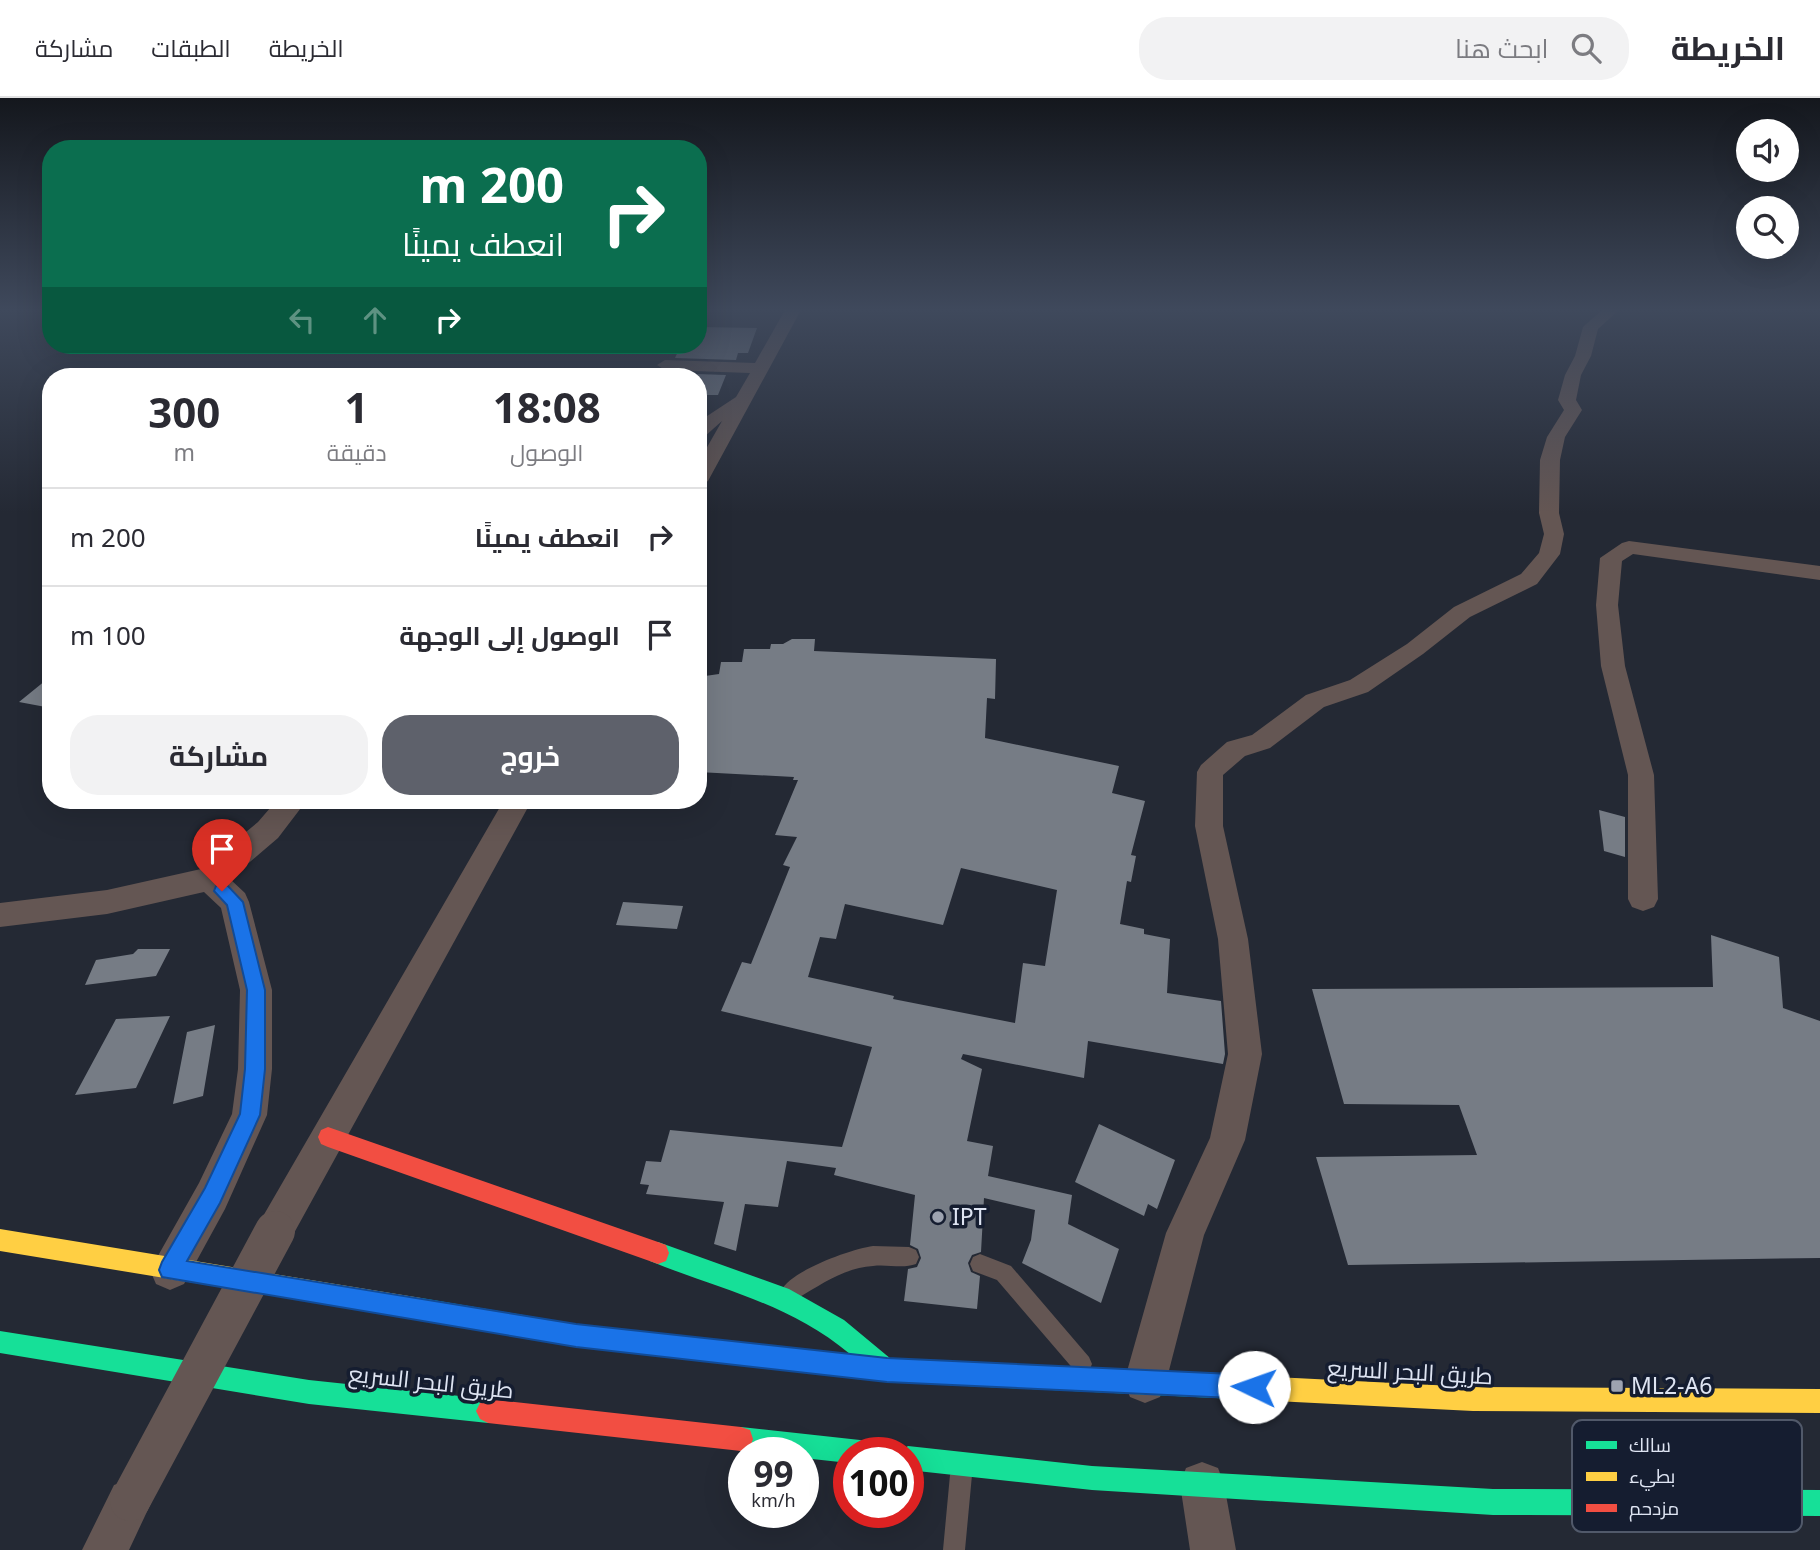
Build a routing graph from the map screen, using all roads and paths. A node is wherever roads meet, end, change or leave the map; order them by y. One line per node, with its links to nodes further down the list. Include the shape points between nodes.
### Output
1 (756, 378): 3 (street)
2 (1572, 378): 21 (street, via 1567,400 1573,410 1556,437 1550,460 1553,534 1549,554 1529,579 1462,612 1359,685 1315,701 1261,742 1236,749 1210,772 1209,826 1233,939 1245,1054 1227,1140 1185,1233)
3 (744, 400): 4 (street); 5 (street)
4 (707, 424)
5 (707, 465)
6 (1820, 573): 10 (street, via 1629,547 1611,558 1608,604 1614,666 1641,775)
7 (286, 809): 9 (street, via 268,830)
8 (513, 809): 12 (street)
9 (210, 879): 11 (street, via 107,902); 16 (street, via 234,902 248,951 256,990 255,1069 250,1115)
10 (1643, 899)
11 (0, 915)
12 (328, 1137): 17 (highway); 30 (street, bridge)
13 (0, 1240): 16 (highway, طريق البحر السريع)
14 (909, 1257): 17 (lane, via 877,1254 840,1262)
15 (980, 1264): 20 (lane, via 1004,1273)
16 (170, 1270): 19 (highway, طريق البحر السريع, via 576,1335)
17 (781, 1297): 19 (highway, via 835,1328)
18 (0, 1342): 23 (highway, طريق البحر السريع, via 309,1392)
19 (887, 1370): 20 (highway, طريق البحر السريع)
20 (1094, 1379): 21 (highway, طريق البحر السريع)
21 (1145, 1381): 22 (highway, طريق البحر السريع, via 1472,1399)
22 (1820, 1401)
23 (833, 1449)
24 (924, 1460): 25 (highway)
25 (962, 1464): 26 (highway); 31 (lane)
26 (1202, 1484): 27 (highway, via 1493,1502); 32 (street)
27 (1572, 1502)
28 (1802, 1503): 29 (highway)
29 (1820, 1503)
30 (105, 1550)
31 (954, 1550)
32 (1213, 1550)

